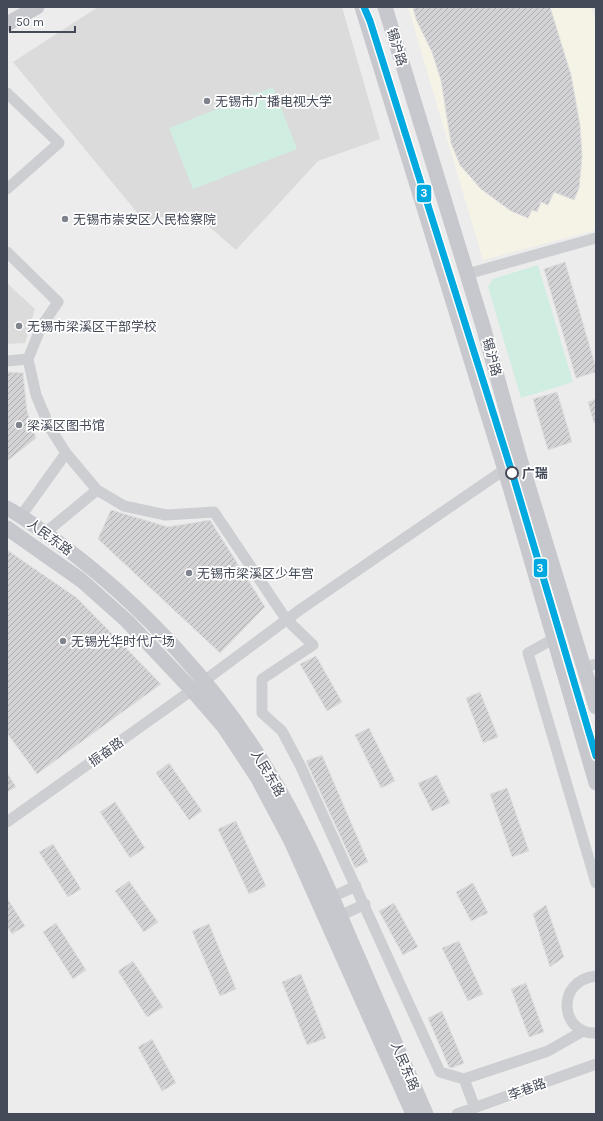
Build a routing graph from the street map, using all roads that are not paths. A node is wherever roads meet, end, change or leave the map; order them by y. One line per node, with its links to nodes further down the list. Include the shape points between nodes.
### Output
1 (37, 7): 4 (main road)
2 (362, 7): 14 (main road, 锡沪路)
3 (385, 7): 9 (main road, 锡沪路)
4 (7, 24)
5 (7, 93): 6 (street, via 59,143)
6 (7, 189)
7 (596, 238): 9 (street)
8 (7, 252): 10 (street, via 58,302 41,327)
9 (467, 274): 13 (main road, 锡沪路)
10 (28, 359): 11 (street); 12 (street, via 36,395 50,428)
11 (7, 361)
12 (66, 454): 15 (street); 17 (street)
13 (520, 459): 14 (street, 振奋路); 22 (main road, 锡沪路)
14 (505, 470): 20 (street, 振奋路); 21 (main road, 锡沪路)
15 (98, 490): 19 (street); 20 (street, via 124,506 166,515 214,512)
16 (7, 508): 17 (main road, 人民东路)
17 (21, 516): 19 (main road, 人民东路)
18 (7, 528): 23 (main road, 人民东路, via 81,580)
19 (45, 533): 23 (main road, 人民东路, via 91,567 138,610)
20 (286, 620): 23 (street, 振奋路); 28 (street, via 313,645 262,679 262,713 282,731)
21 (555, 638): 25 (main road, 锡沪路); 27 (street, via 528,653)
22 (590, 666): 24 (main road, 锡沪路)
23 (198, 685): 26 (street, 振奋路); 29 (main road, 人民东路, via 268,771); 38 (main road, 人民东路, via 257,777 291,841)
24 (596, 707)
25 (596, 783)
26 (7, 822)
27 (596, 883)
28 (356, 886): 29 (street); 30 (street)
29 (332, 897): 31 (main road, 人民东路)
30 (365, 904): 31 (street); 36 (street, via 440,1072)
31 (340, 916): 39 (main road, 人民东路)
32 (596, 976): 33 (street, via 578,981 567,998 570,1017)
33 (583, 1031): 34 (street); 36 (street, via 548,1051)
34 (596, 1033)
35 (596, 1064): 37 (street, 李巷路)
36 (464, 1079): 37 (street)
37 (475, 1108): 40 (street, 李巷路)
38 (413, 1114)
39 (426, 1114)
40 (457, 1114)

